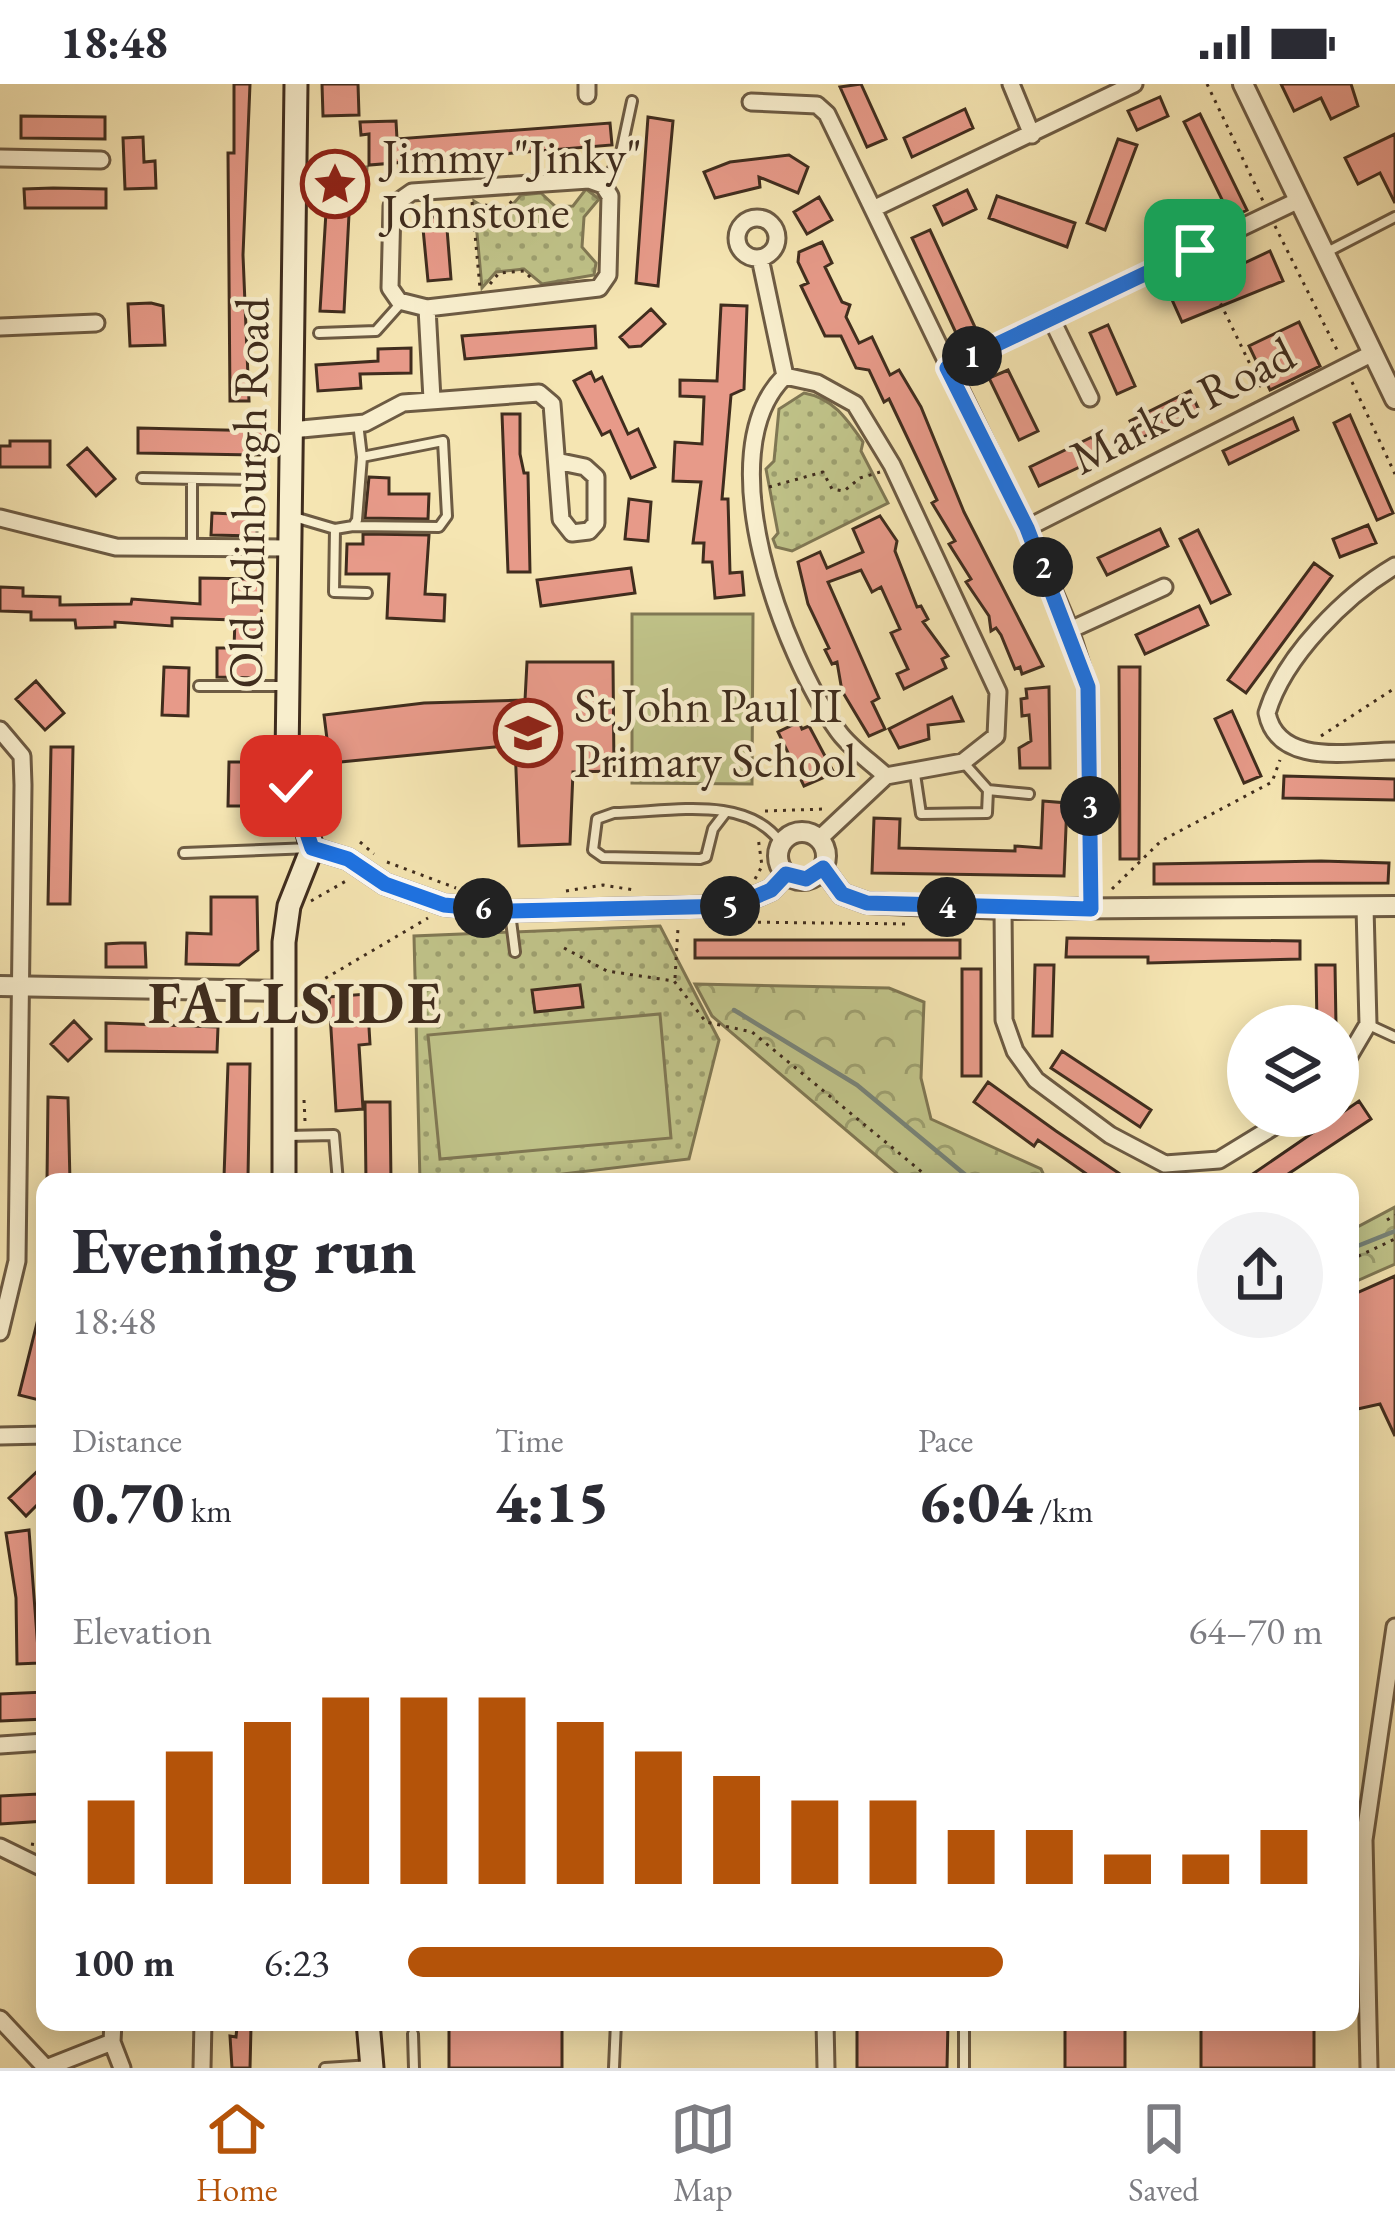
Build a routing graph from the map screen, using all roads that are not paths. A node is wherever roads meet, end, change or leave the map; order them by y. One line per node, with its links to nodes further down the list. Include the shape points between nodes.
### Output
1 (296, 84): 29 (main road, Old Edinburgh Road)
2 (1011, 84): 7 (street)
3 (1134, 84): 7 (street)
4 (1243, 84): 11 (street)
5 (632, 101): 10 (lane, via 620,157)
6 (751, 102): 12 (street, via 817,105)
7 (1032, 135): 12 (street)
8 (0, 158): 9 (street)
9 (101, 160)
10 (603, 185): 16 (street, via 412,192 392,206 390,288); 17 (street, via 610,196 608,275 587,292)
11 (1299, 200): 14 (street); 18 (street)
12 (875, 208): 23 (street)
13 (1395, 217): 14 (lane)
14 (1324, 254): 22 (street)
15 (760, 258): 24 (street)
16 (402, 302): 17 (street); 21 (lane, via 376,331)
17 (427, 308): 26 (street)
18 (1051, 318): 23 (street); 25 (street)
19 (97, 323): 20 (street)
20 (0, 326)
21 (319, 333)
22 (1373, 353): 27 (street); 38 (street, Market Road)
23 (947, 368): 38 (street)
24 (785, 376): 50 (street, via 855,404 892,465 998,692 996,736); 52 (street, via 767,394 754,454 758,540 783,627 839,734)
25 (1090, 398)
26 (433, 399): 28 (street); 31 (street, via 539,393 552,404)
27 (1395, 399)
28 (358, 423): 29 (street); 30 (lane)
29 (291, 430): 35 (main road, Old Edinburgh Road)
30 (362, 458): 37 (lane); 37 (lane, via 443,441 447,516 439,527)
31 (560, 461): 31 (street, via 596,477 598,509 589,531 572,533 561,519)
32 (142, 478): 33 (lane)
33 (192, 479): 34 (lane); 40 (lane)
34 (256, 480)
35 (289, 516): 39 (lane); 41 (main road, Old Edinburgh Road)
36 (0, 518): 40 (street, via 116,547)
37 (353, 526): 39 (lane)
38 (1027, 528): 45 (street)
39 (335, 529): 44 (lane, via 334,592)
40 (192, 547): 41 (street)
41 (288, 548): 47 (main road, Old Edinburgh Road)
42 (1395, 566): 49 (street, via 1312,639 1271,700 1270,724 1306,751)
43 (1164, 587): 45 (street)
44 (367, 593)
45 (1070, 631): 65 (street, via 1088,687)
46 (199, 686): 47 (lane)
47 (287, 686): 58 (main road, Old Edinburgh Road, via 291,786)
48 (0, 730): 70 (street, via 22,756)
49 (1395, 751)
50 (963, 762): 51 (street); 53 (lane)
51 (915, 774): 52 (street); 53 (lane, via 921,814 987,813)
52 (886, 776): 56 (street)
53 (988, 790): 54 (lane)
54 (1029, 794)
55 (726, 812): 55 (lane, via 700,859 603,857 592,850 597,819 614,812); 57 (lane, via 760,819)
56 (819, 839): 57 (street, via 799,832); 60 (street)
57 (781, 843): 61 (street)
58 (312, 848): 59 (lane); 66 (street, via 444,905); 68 (main road, via 290,906)
59 (184, 853)
60 (823, 868): 61 (street, via 806,879); 64 (street, via 842,894 867,903)
61 (786, 874): 66 (street, via 734,906)
62 (1395, 906): 63 (street)
63 (1365, 907): 65 (street); 71 (street)
64 (1003, 909): 65 (street); 75 (street, via 1004,1020 1036,1080 1165,1164 1219,1160)
65 (1091, 909)
66 (510, 911): 67 (lane)
67 (514, 952)
68 (293, 983): 70 (street); 74 (main road)
69 (0, 986): 70 (street)
70 (22, 986): 79 (street)
71 (1368, 1024): 72 (lane); 73 (street)
72 (1395, 1037)
73 (1359, 1039)
74 (295, 1136): 76 (main road); 77 (lane, via 334,1135)
75 (1257, 1137)
76 (286, 1173)
77 (337, 1173)
78 (0, 1200): 79 (street)
79 (19, 1200): 80 (street, via 17,1262)
80 (0, 1332)
81 (36, 1435): 82 (street)
82 (0, 1436)
83 (1395, 1627): 84 (street)
84 (1387, 1739): 107 (street, via 1364,1840)
85 (36, 1743): 86 (street)
86 (0, 1745)
87 (0, 1847): 88 (street)
88 (36, 1865)
89 (0, 2019): 99 (street)
90 (113, 2031): 97 (street)
91 (203, 2031): 101 (street)
92 (369, 2031): 98 (main road)
93 (616, 2031): 104 (lane)
94 (825, 2031): 105 (street)
95 (964, 2031): 106 (lane)
96 (413, 2034): 103 (lane)
97 (112, 2042): 99 (street); 100 (street)
98 (372, 2067): 102 (lane)
99 (46, 2068)
100 (122, 2068)
101 (202, 2068)
102 (325, 2068)
103 (414, 2068)
104 (614, 2068)
105 (826, 2068)
106 (964, 2068)
107 (1369, 2068)

